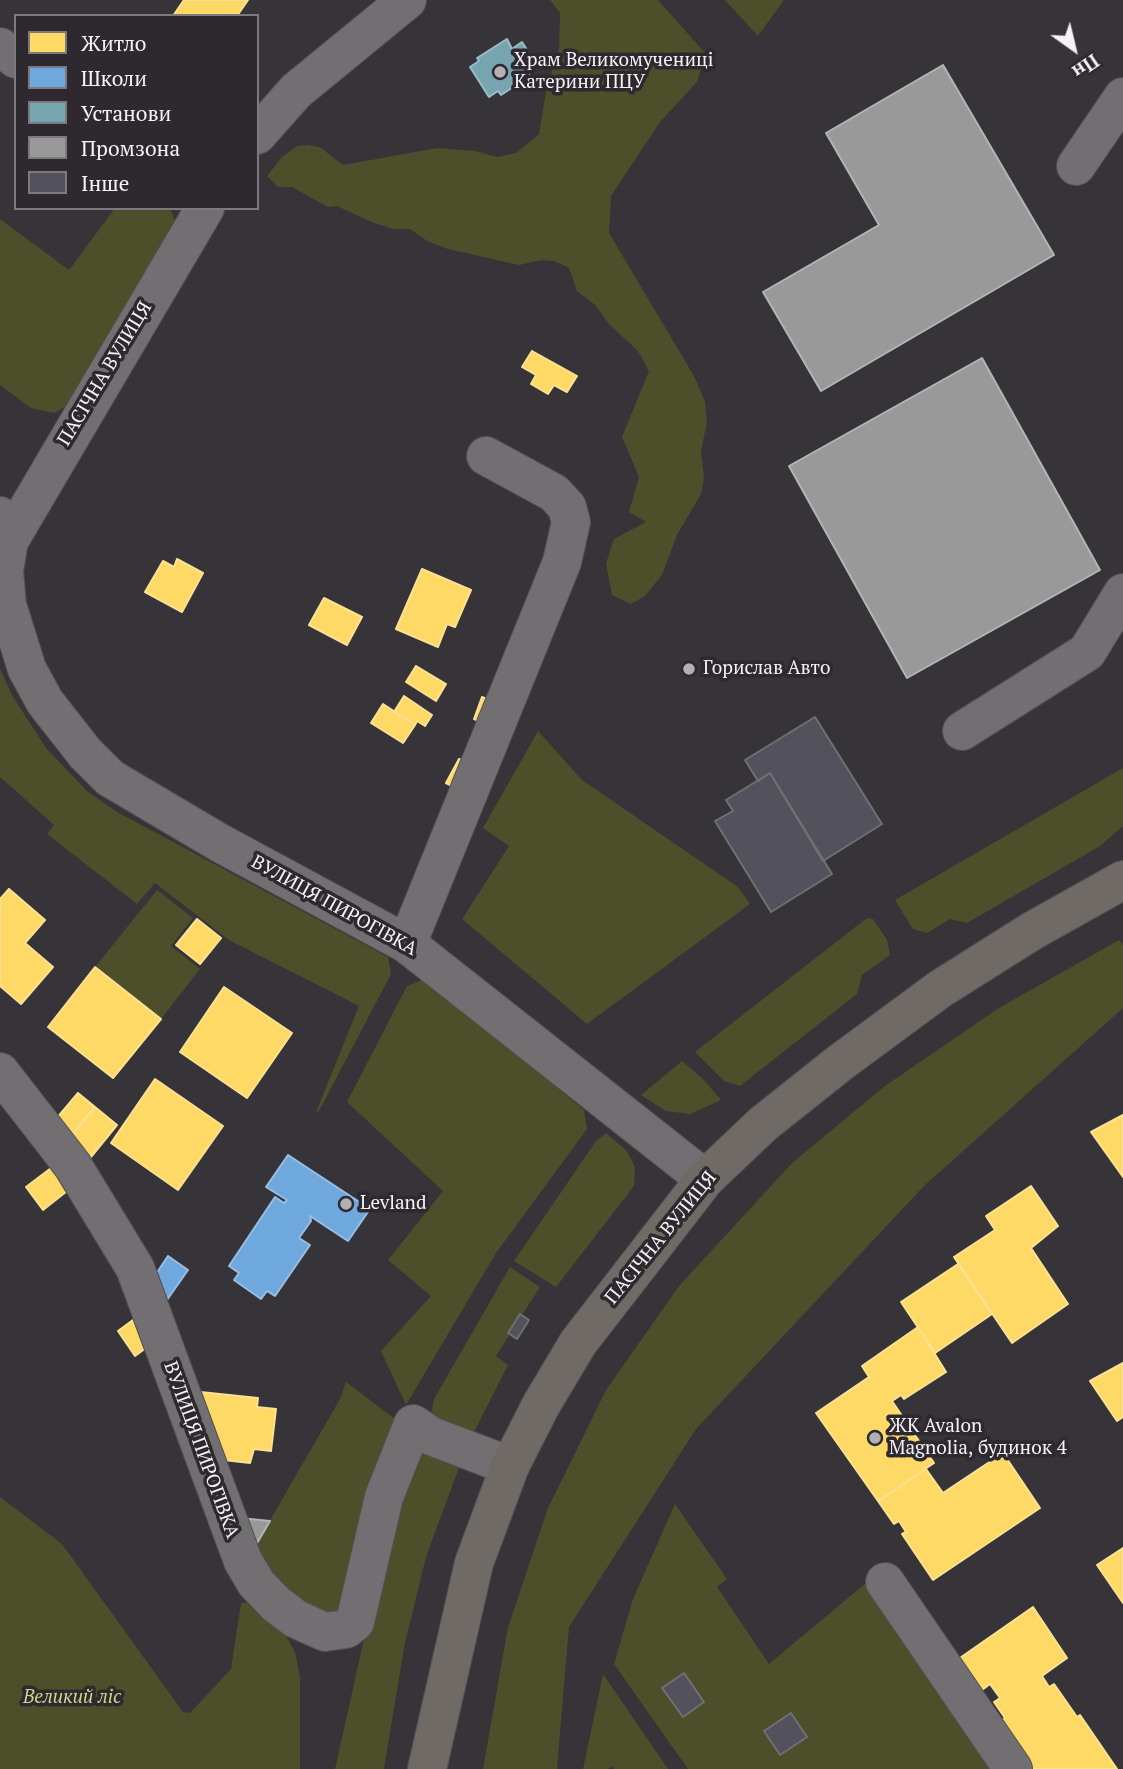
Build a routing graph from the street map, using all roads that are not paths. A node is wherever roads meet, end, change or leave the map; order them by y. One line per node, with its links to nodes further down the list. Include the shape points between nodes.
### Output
1 (383, 0): 3 (street)
2 (407, 0): 3 (street)
3 (351, 44): 5 (street, via 296,91)
4 (1123, 97): 6 (street)
5 (259, 133)
6 (1076, 166)
7 (204, 210): 9 (street, ПАСІЧНА ВУЛИЦЯ)
8 (486, 456): 14 (street, via 554,494 567,507 571,522 562,562)
9 (4, 528): 11 (street, ВУЛИЦЯ ПИРОГІВКА)
10 (1123, 593): 12 (street, via 1087,652)
11 (4, 606): 14 (street, ВУЛИЦЯ ПИРОГІВКА, via 45,702 110,778)
12 (962, 731)
13 (1123, 880): 16 (main road, ПАСІЧНА ВУЛИЦЯ, via 940,989 763,1124)
14 (407, 944): 16 (street, ВУЛИЦЯ ПИРОГІВКА)
15 (0, 1072): 17 (street, ВУЛИЦЯ ПИРОГІВКА, via 73,1166 135,1268 243,1561 276,1604 316,1630 334,1632 355,1622 384,1497 413,1424 431,1436)
16 (705, 1179): 17 (main road, ПАСІЧНА ВУЛИЦЯ, via 578,1343)
17 (510, 1466): 19 (main road, ПАСІЧНА ВУЛИЦЯ, via 474,1563)
18 (885, 1582): 20 (street)
19 (427, 1769)
20 (1013, 1769)

